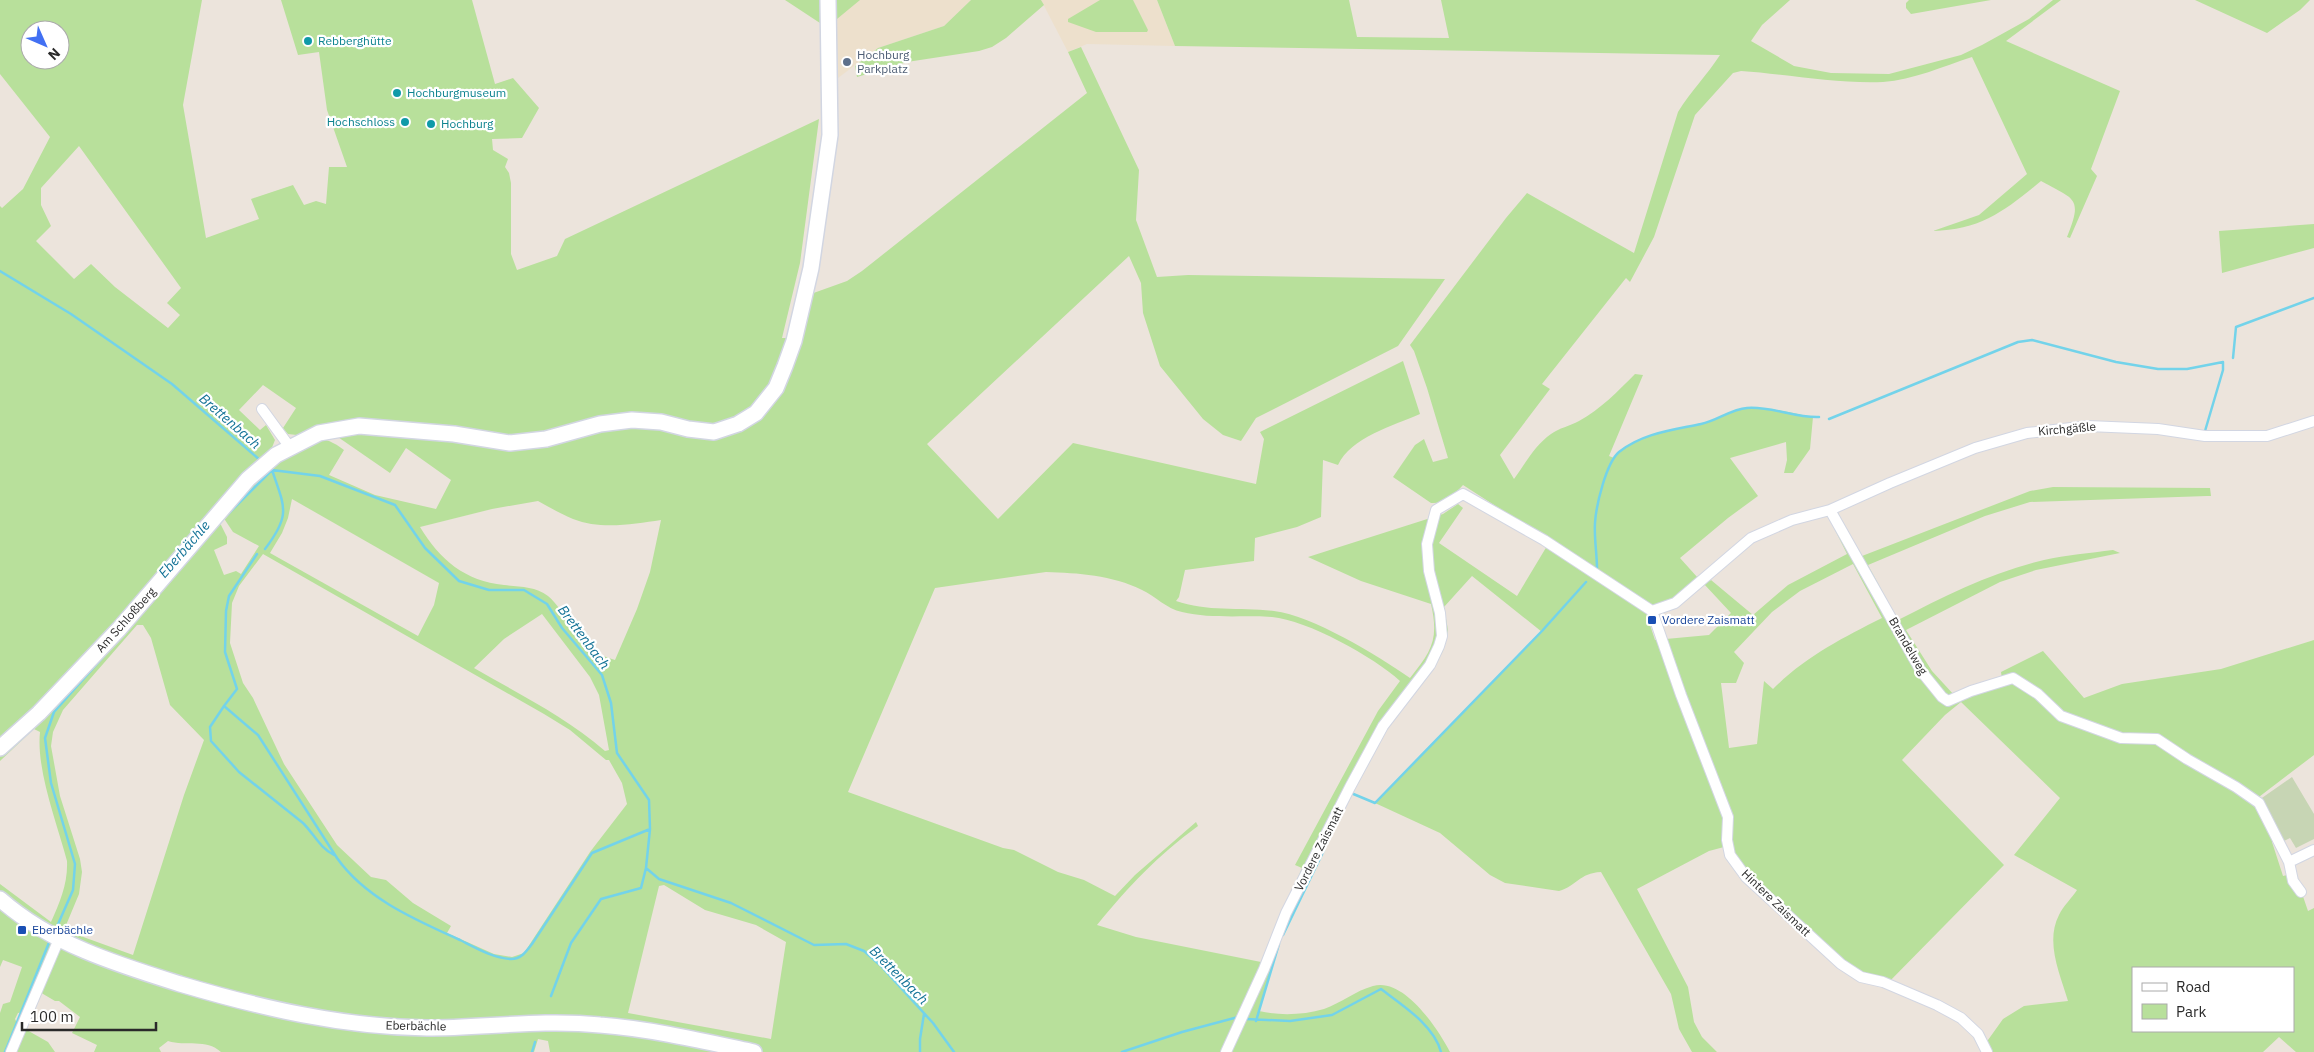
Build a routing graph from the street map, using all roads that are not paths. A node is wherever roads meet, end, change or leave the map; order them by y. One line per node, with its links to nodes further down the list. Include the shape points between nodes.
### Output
1 (828, 0): 4 (street, Am Schloßberg, via 830,135 811,268 785,366 776,388 756,412 738,424 714,432 632,420 600,424 546,439 510,443 454,434 359,426 319,433)
2 (262, 409): 4 (street)
3 (2314, 421): 5 (street, Kirchgäßle, via 2267,436 2205,436 2158,429 2088,426 2027,433 1975,448)
4 (289, 446): 7 (street, Am Schloßberg, via 259,469 81,670)
5 (1830, 510): 6 (street, via 1784,523 1752,538 1675,603); 9 (street, Brandelweg, via 1921,671 1942,697 1948,701 1956,699 2013,678 2038,694 2061,716 2121,738 2157,739 2259,803)
6 (1652, 610): 15 (street, Vordere Zaismatt, via 1544,540 1463,494 1436,510 1428,544 1429,571 1441,620 1439,646 1430,665 1383,726 1350,787 1286,913); 16 (street, Hintere Zaismatt, via 1728,817 1730,855 1740,870 1842,964 1861,977 1883,982 1961,1018 1978,1034)
7 (0, 748)
8 (2314, 850): 9 (street)
9 (2289, 862): 10 (street, Brandelweg, via 2293,881)
10 (2301, 892)
11 (0, 899): 12 (street, Eberbächle)
12 (55, 937): 13 (street); 14 (street, Eberbächle, via 162,978 306,1016 427,1028 545,1023 599,1025 660,1033)
13 (11, 1052)
14 (754, 1052)
15 (1226, 1052)
16 (1987, 1052)

